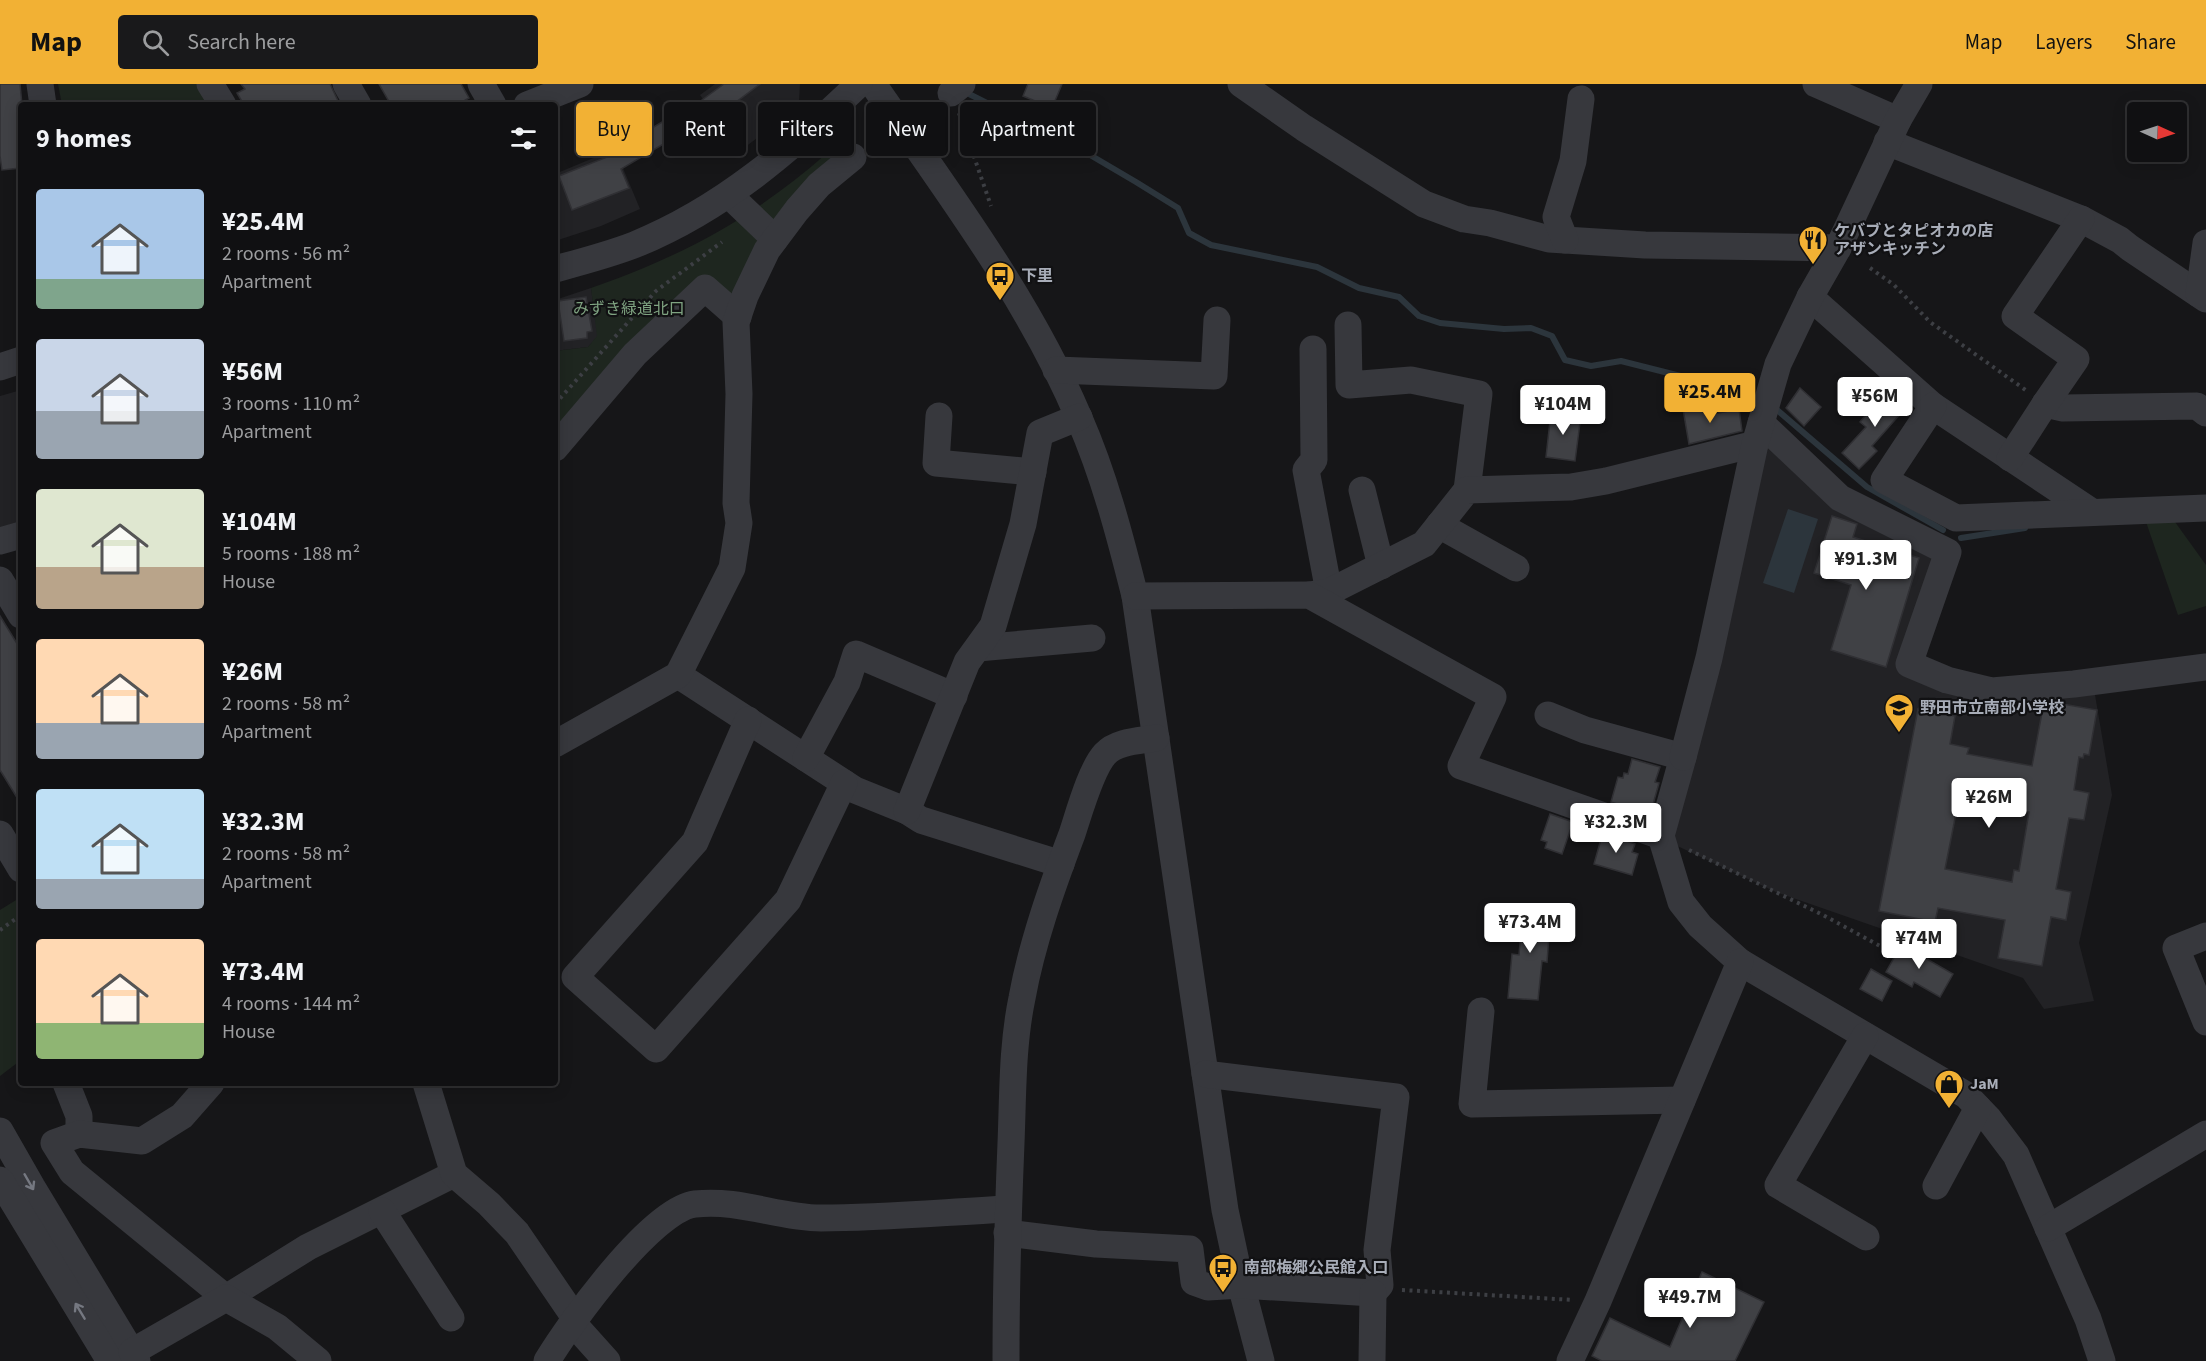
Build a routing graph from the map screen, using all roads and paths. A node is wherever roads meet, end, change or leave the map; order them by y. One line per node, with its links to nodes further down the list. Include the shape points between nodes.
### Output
1 (40, 84): 13 (street)
2 (210, 84): 14 (street)
3 (346, 84): 15 (street)
4 (480, 84): 16 (street)
5 (580, 84): 17 (street)
6 (859, 84): 20 (street, via 795,144)
7 (873, 84): 37 (street, via 1020,304)
8 (1241, 84): 24 (street, via 1424,204 1464,219)
9 (1816, 84): 18 (street)
10 (1918, 84): 18 (street)
11 (956, 88): 21 (path)
12 (1581, 99): 24 (street, via 1573,161 1556,217)
13 (43, 102)
14 (221, 102)
15 (356, 102)
16 (491, 102)
17 (535, 102)
18 (1893, 131): 22 (street); 26 (street)
19 (853, 157): 23 (street, via 819,185)
20 (729, 195): 23 (street); 27 (street, via 634,245)
21 (991, 206)
22 (2081, 219): 29 (street, via 2120,240); 38 (street, via 2015,316 2076,359)
23 (776, 239): 31 (street, via 767,250)
24 (1565, 240): 26 (street)
25 (2206, 243): 29 (street)
26 (1838, 248): 30 (street)
27 (558, 268)
28 (1870, 268): 38 (path, via 1930,322)
29 (2202, 296)
30 (1810, 297): 39 (street); 43 (street, via 1778,364)
31 (738, 317): 44 (street, via 705,288 635,354); 65 (street, via 739,523 732,568)
32 (1216, 320): 37 (street, via 1214,376)
33 (1348, 325): 48 (street, via 1349,385 1411,380 1479,394)
34 (1313, 348): 59 (street, via 1314,460 1306,470)
35 (18, 361): 36 (street)
36 (0, 367)
37 (1056, 369): 42 (street)
38 (2044, 404): 40 (street, via 2063,408 2197,406); 45 (street)
39 (1933, 406): 45 (street); 51 (street, via 1884,480)
40 (2206, 413)
41 (939, 416): 46 (street, via 936,463)
42 (1079, 417): 46 (street, via 1040,433); 60 (street, via 1113,512)
43 (1758, 434): 48 (street, via 1582,485); 55 (street, via 1840,498); 71 (street)
44 (558, 444)
45 (2010, 459): 50 (street)
46 (1033, 472): 63 (street, via 1023,524 993,626)
47 (1362, 490): 56 (street)
48 (1467, 490): 52 (street)
49 (2206, 508): 50 (street)
50 (2092, 512): 51 (street)
51 (1956, 518): 55 (street)
52 (1439, 525): 56 (street, via 1424,544); 57 (street)
53 (18, 536): 54 (street)
54 (0, 541)
55 (1948, 552): 64 (street, via 1909,664 1947,680 1992,691)
56 (1381, 566): 59 (street)
57 (1516, 568)
58 (0, 580): 61 (street)
59 (1319, 594): 60 (street); 76 (street, via 1492,697 1461,766)
60 (1135, 596): 69 (street)
61 (18, 610)
62 (1092, 639): 63 (street)
63 (978, 648): 66 (street)
64 (2206, 667)
65 (678, 675): 68 (street); 70 (street)
66 (954, 696): 72 (street, via 856,654 847,682); 74 (street)
67 (1548, 715): 71 (street, via 1585,730)
68 (748, 720): 72 (street); 73 (street, via 695,842 575,977 656,1049 788,900)
69 (1156, 738): 78 (street, via 1127,743 1105,754); 87 (street)
70 (558, 742)
71 (1683, 757): 76 (street)
72 (806, 758): 73 (street)
73 (844, 783): 74 (street)
74 (907, 811): 78 (street, via 921,820)
75 (0, 834): 77 (street)
76 (1661, 836): 82 (path); 83 (street, via 1681,902 1700,926)
77 (18, 864)
78 (1061, 864): 100 (street, via 1033,952 1014,1043)
79 (18, 917): 80 (path)
80 (0, 930)
81 (2206, 936): 85 (street, via 2176,948)
82 (1893, 953)
83 (1740, 962): 86 (street); 91 (street)
84 (1481, 1011): 91 (street, via 1472,1104)
85 (2206, 1022)
86 (1865, 1036): 92 (street, via 1966,1095); 102 (street, via 1778,1185)
87 (1205, 1074): 103 (street, via 1225,1210); 104 (street, via 1396,1096 1377,1250)
88 (67, 1086): 94 (street, via 79,1116)
89 (208, 1086): 94 (street, via 182,1116 142,1141)
90 (427, 1086): 96 (street)
91 (1682, 1100): 106 (street)
92 (1978, 1108): 98 (street); 101 (street, via 2016,1155)
93 (0, 1131): 109 (street, one-way to 109)
94 (79, 1134): 105 (street, via 54,1143 72,1172)
95 (2206, 1134): 101 (street)
96 (454, 1174): 99 (street); 108 (street, via 516,1233)
97 (0, 1180): 109 (street, one-way to 97)
98 (1936, 1186)
99 (382, 1211): 105 (street, via 308,1247); 107 (street)
100 (1008, 1221): 103 (street, via 1096,1244 1190,1249 1194,1282 1208,1287); 108 (street, via 819,1218 734,1203 692,1204 669,1216 643,1239); 114 (street)
101 (2048, 1228): 117 (street)
102 (1866, 1237)
103 (1241, 1285): 104 (street); 115 (street)
104 (1377, 1289): 106 (path); 116 (street)
105 (226, 1298): 109 (street); 111 (street, via 277,1328)
106 (1598, 1301): 110 (street)
107 (451, 1318)
108 (573, 1320): 112 (street); 113 (street)
109 (126, 1358)
110 (1573, 1360)
111 (318, 1361)
112 (547, 1361)
113 (607, 1361)
114 (1006, 1361)
115 (1261, 1361)
116 (1372, 1361)
117 (2102, 1361)

